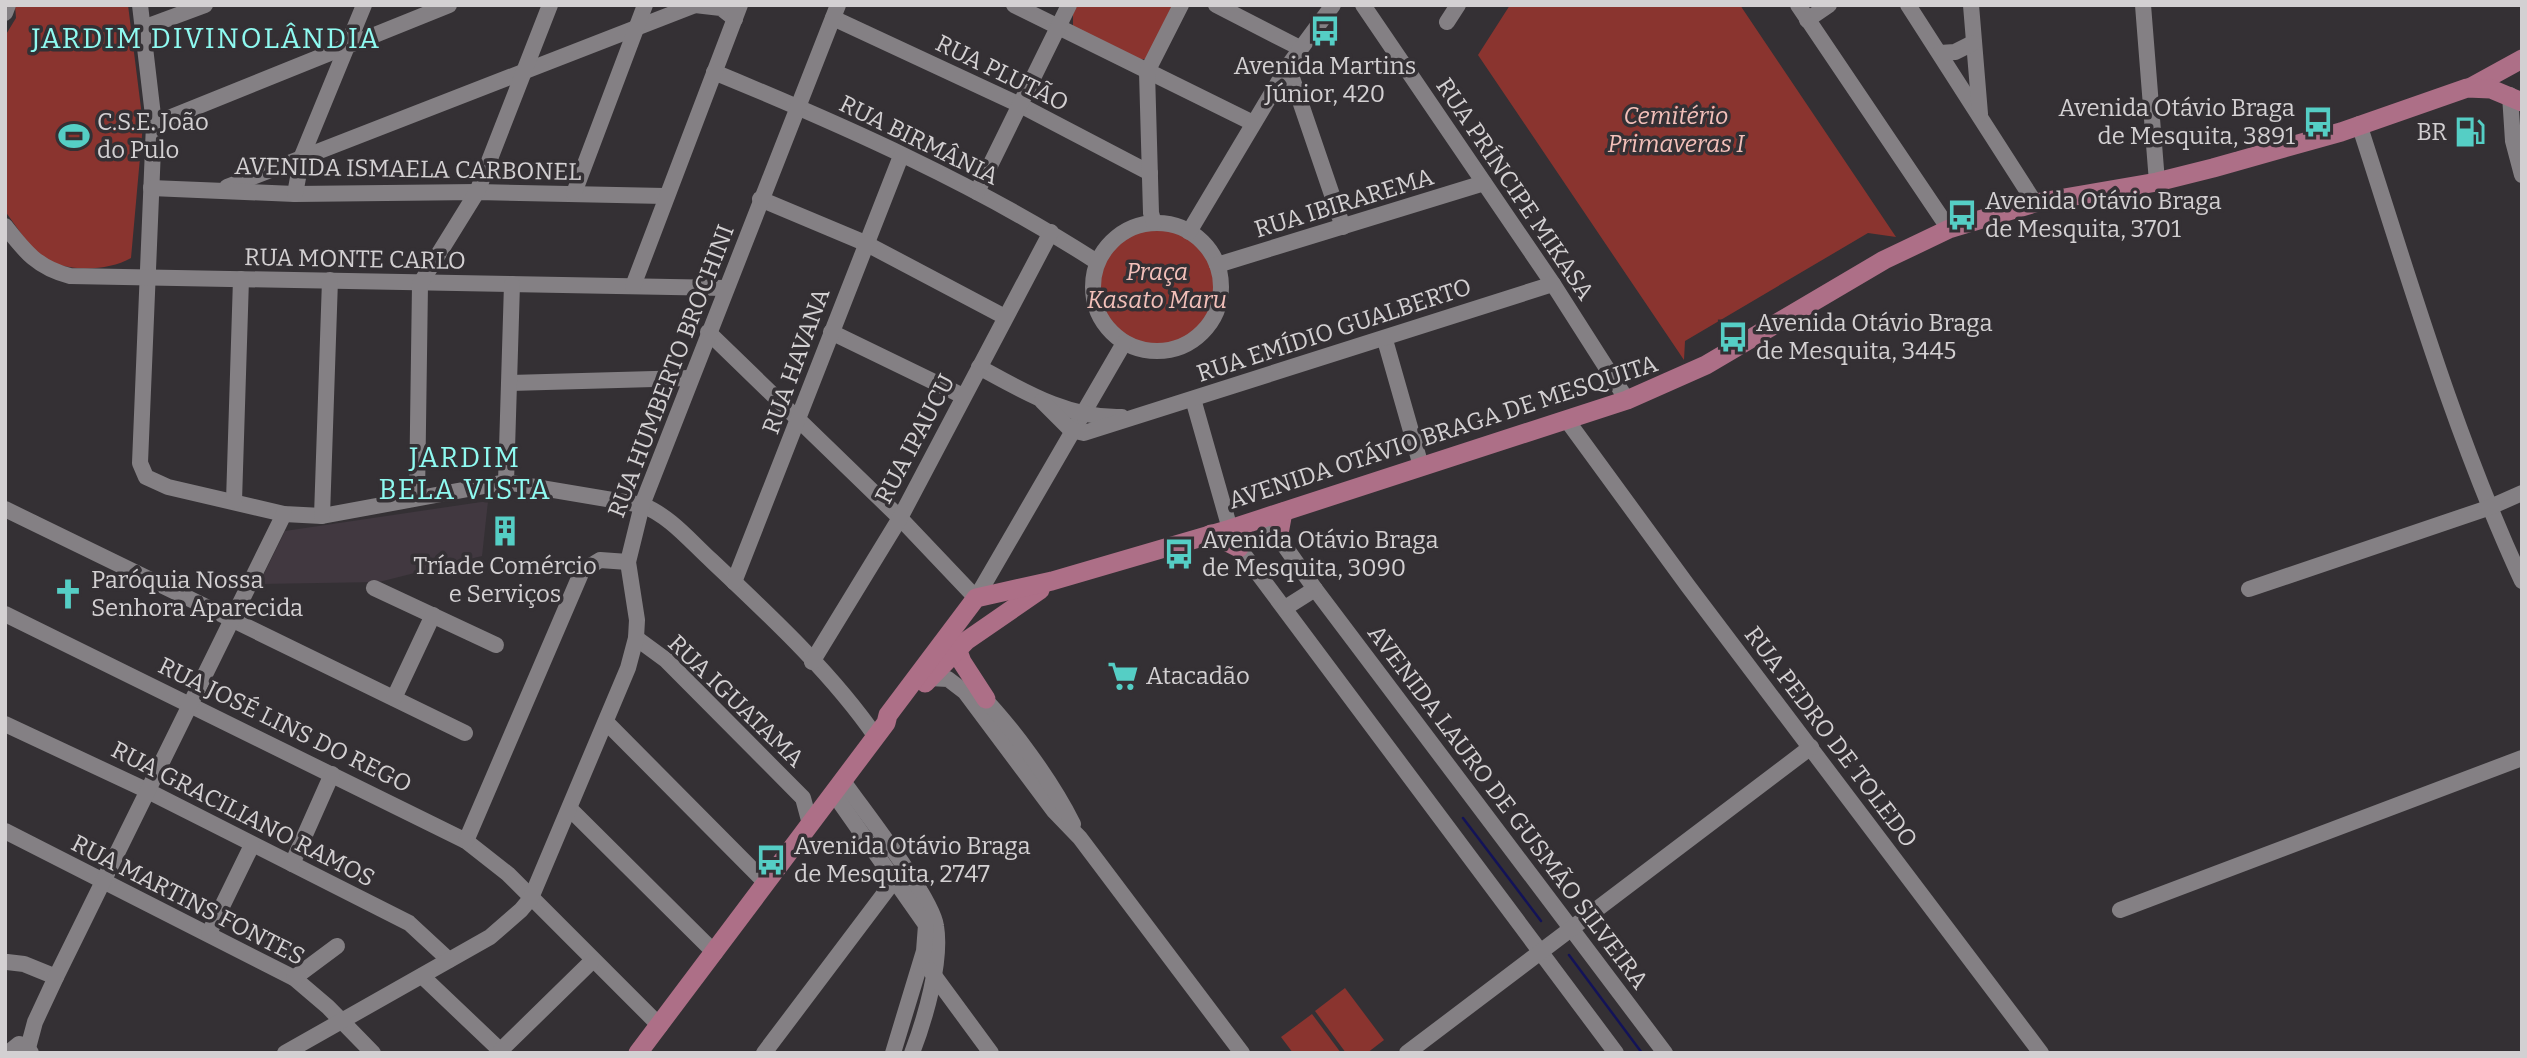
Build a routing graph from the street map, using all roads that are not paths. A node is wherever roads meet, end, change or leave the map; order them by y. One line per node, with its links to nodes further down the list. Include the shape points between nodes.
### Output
1 (8, 5): 24 (street)
2 (140, 5): 29 (street)
3 (205, 5): 21 (street)
4 (364, 5): 31 (street)
5 (449, 5): 31 (street)
6 (550, 5): 36 (street)
7 (645, 5): 27 (street)
8 (695, 5): 22 (street); 27 (street)
9 (1014, 5): 28 (street)
10 (1069, 5): 28 (street)
11 (1181, 5): 38 (street)
12 (1216, 5): 32 (street)
13 (1333, 5): 32 (street)
14 (1363, 5): 52 (street, RUA PRÍNCIPE MIKASA)
15 (1458, 5): 26 (street)
16 (1798, 5): 25 (street)
17 (1829, 5): 25 (street)
18 (1908, 5): 33 (street)
19 (1971, 5): 30 (street)
20 (2143, 5): 51 (street)
21 (181, 10): 29 (street)
22 (737, 12): 37 (street)
23 (835, 12): 41 (street, RUA PLUTÃO); 42 (street, RUA HUMBERTO BROCHINI)
24 (5, 13)
25 (1807, 20): 65 (street)
26 (1447, 22)
27 (637, 27): 36 (street); 57 (street)
28 (1059, 27): 38 (street); 41 (street)
29 (143, 28): 45 (street)
30 (1973, 43): 33 (street); 43 (street)
31 (346, 45): 45 (street); 47 (street)
32 (1300, 48): 35 (street)
33 (1940, 53): 43 (street)
34 (2522, 59): 39 (main road); 40 (main road)
35 (1288, 66): 44 (street); 64 (street)
36 (525, 71): 47 (street); 55 (street)
37 (714, 72): 42 (street, RUA BIRMÂNIA); 59 (street)
38 (1147, 72): 44 (street); 49 (street)
39 (2467, 88): 40 (main road, AVENIDA OTÁVIO BRAGA DE MESQUITA, via 2491,89); 46 (main road, AVENIDA OTÁVIO BRAGA DE MESQUITA)
40 (2516, 99): 50 (street, via 2513,141)
41 (1020, 105): 49 (street, RUA PLUTÃO); 56 (street)
42 (797, 106): 48 (street, RUA BIRMÂNIA); 60 (street, RUA HUMBERTO BROCHINI)
43 (1980, 117): 61 (street)
44 (1253, 123): 67 (street)
45 (155, 124): 53 (street)
46 (2359, 124): 51 (main road, AVENIDA OTÁVIO BRAGA DE MESQUITA); 104 (street)
47 (302, 156): 54 (street); 58 (street)
48 (901, 156): 56 (street, RUA BIRMÂNIA); 68 (street, RUA HAVANA)
49 (1150, 173): 62 (street)
50 (2522, 175)
51 (2157, 182): 61 (main road, AVENIDA OTÁVIO BRAGA DE MESQUITA)
52 (1484, 183): 64 (street, RUA IBIRAREMA); 76 (street, RUA PRÍNCIPE MIKASA)
53 (151, 188): 54 (street, AVENIDA ISMAELA CARBONEL); 71 (street)
54 (222, 189): 58 (street, AVENIDA ISMAELA CARBONEL)
55 (477, 192): 57 (street, AVENIDA ISMAELA CARBONEL); 58 (street, AVENIDA ISMAELA CARBONEL); 74 (street)
56 (977, 192): 66 (street, RUA BIRMÂNIA)
57 (574, 193): 59 (street, AVENIDA ISMAELA CARBONEL)
58 (295, 194)
59 (665, 197): 77 (street)
60 (760, 199): 68 (street); 78 (street, RUA HUMBERTO BROCHINI)
61 (2035, 203): 65 (main road, AVENIDA OTÁVIO BRAGA DE MESQUITA)
62 (1154, 223): 67 (street); 69 (street, via 1116,237)
63 (5, 226): 71 (street, RUA MONTE CARLO, via 31,259 51,271 70,276)
64 (1343, 227): 70 (street, RUA IBIRAREMA)
65 (1949, 229): 89 (main road, AVENIDA OTÁVIO BRAGA DE MESQUITA, via 1884,260 1706,365)
66 (1051, 232): 69 (street, RUA BIRMÂNIA); 79 (street, RUA IPAUCU)
67 (1189, 232): 70 (street, via 1203,243)
68 (865, 243): 79 (street); 81 (street, RUA HAVANA)
69 (1097, 262): 83 (street, via 1092,286 1098,314)
70 (1217, 265): 83 (street, via 1219,303 1208,327 1193,341 1154,352)
71 (146, 277): 72 (street, RUA MONTE CARLO); 102 (street, via 140,463 146,477 168,487)
72 (241, 279): 73 (street, RUA MONTE CARLO); 102 (street)
73 (330, 281): 74 (street, RUA MONTE CARLO); 108 (street)
74 (420, 284): 75 (street, RUA MONTE CARLO); 101 (street)
75 (512, 284): 77 (street, RUA MONTE CARLO); 86 (street)
76 (1553, 284): 82 (street, RUA EMÍDIO GUALBERTO); 89 (street, RUA PRÍNCIPE MIKASA)
77 (633, 286): 78 (street, RUA MONTE CARLO)
78 (725, 288): 80 (street, RUA HUMBERTO BROCHINI)
79 (1005, 317): 84 (street, RUA IPAUCU)
80 (708, 332): 85 (street, RUA HUMBERTO BROCHINI); 94 (street)
81 (831, 332): 87 (street); 94 (street, RUA HAVANA)
82 (1385, 340): 88 (street, RUA EMÍDIO GUALBERTO); 98 (street)
83 (1124, 343): 91 (street)
84 (979, 367): 87 (street, RUA IPAUCU); 90 (street, RUA EMÍDIO GUALBERTO)
85 (690, 378): 86 (street); 103 (street, RUA HUMBERTO BROCHINI)
86 (510, 383): 99 (street)
87 (963, 396): 109 (street, RUA IPAUCU)
88 (1194, 398): 93 (street, RUA EMÍDIO GUALBERTO); 110 (street)
89 (1627, 400): 92 (main road, AVENIDA OTÁVIO BRAGA DE MESQUITA)
90 (1042, 401): 91 (street, RUA EMÍDIO GUALBERTO); 96 (street, RUA EMÍDIO GUALBERTO)
91 (1081, 412): 93 (street, RUA EMÍDIO GUALBERTO); 96 (street)
92 (1586, 413): 95 (main road, AVENIDA OTÁVIO BRAGA DE MESQUITA); 97 (street)
93 (1128, 417): 96 (street, RUA EMÍDIO GUALBERTO, via 1084,433)
94 (799, 419): 109 (street); 116 (street, RUA HAVANA)
95 (1566, 419): 97 (street, RUA PEDRO DE TOLEDO); 98 (main road, AVENIDA OTÁVIO BRAGA DE MESQUITA)
96 (1071, 430): 120 (street)
97 (1588, 446): 137 (street, RUA PEDRO DE TOLEDO)
98 (1421, 466): 107 (main road, AVENIDA OTÁVIO BRAGA DE MESQUITA)
99 (506, 482): 101 (street); 103 (street)
100 (2522, 493): 104 (street)
101 (417, 497): 108 (street)
102 (234, 501): 106 (street)
103 (642, 505): 113 (street, RUA HUMBERTO BROCHINI); 116 (street, via 658,512)
104 (2488, 508): 115 (street); 119 (street)
105 (5, 509): 124 (street)
106 (284, 514): 108 (street); 124 (street)
107 (1274, 515): 110 (main road, AVENIDA OTÁVIO BRAGA DE MESQUITA); 111 (main road)
108 (322, 516)
109 (900, 517): 120 (street); 128 (street, RUA IPAUCU)
110 (1220, 531): 112 (main road); 114 (main road, AVENIDA OTÁVIO BRAGA DE MESQUITA)
111 (1278, 539): 118 (street, AVENIDA LAURO DE GUSMÃO SILVEIRA)
112 (1239, 548): 121 (street)
113 (628, 562): 125 (street, RUA HUMBERTO BROCHINI); 147 (street, via 600,560 582,571)
114 (1052, 581): 120 (main road, AVENIDA OTÁVIO BRAGA DE MESQUITA); 127 (main road, AVENIDA OTÁVIO BRAGA DE MESQUITA)
115 (2522, 581)
116 (734, 582): 128 (street)
117 (374, 587): 123 (street)
118 (1315, 589): 121 (street); 155 (street, AVENIDA LAURO DE GUSMÃO SILVEIRA)
119 (2249, 589)
120 (976, 598): 127 (main road); 129 (main road)
121 (1285, 608): 159 (street)
122 (5, 614): 132 (street, RUA JOSÉ LINS DO REGO)
123 (433, 615): 126 (street); 130 (street)
124 (232, 618): 130 (street); 132 (street)
125 (636, 638): 133 (street, RUA HUMBERTO BROCHINI); 142 (street, RUA IGUATAMA, via 666,660)
126 (496, 645)
127 (956, 646): 129 (main road); 131 (main road)
128 (811, 662): 135 (street)
129 (930, 670): 131 (street, via 966,680); 135 (main road, via 894,720); 146 (street, via 965,692 1054,811)
130 (394, 698): 136 (street)
131 (986, 699): 146 (street, via 1064,806)
132 (190, 703): 139 (street, RUA JOSÉ LINS DO REGO); 140 (street)
133 (606, 722): 143 (street, RUA HUMBERTO BROCHINI); 152 (street)
134 (5, 724): 140 (street, RUA GRACILIANO RAMOS)
135 (881, 730): 141 (main road)
136 (465, 733)
137 (1811, 747): 155 (street); 182 (street, RUA PEDRO DE TOLEDO)
138 (2522, 758): 154 (street)
139 (332, 774): 147 (street, RUA JOSÉ LINS DO REGO); 149 (street)
140 (146, 790): 148 (street, RUA GRACILIANO RAMOS); 151 (street)
141 (835, 792): 142 (street, RUA IGUATAMA); 144 (main road); 150 (street)
142 (803, 798): 144 (street, RUA IGUATAMA)
143 (570, 809): 153 (street, RUA HUMBERTO BROCHINI); 158 (street)
144 (810, 824): 152 (main road)
145 (5, 831): 151 (street, RUA MARTINS FONTES)
146 (1080, 838): 178 (street)
147 (466, 841): 153 (street, RUA JOSÉ LINS DO REGO)
148 (253, 845): 149 (street, RUA GRACILIANO RAMOS); 156 (street)
149 (292, 864): 160 (street, RUA GRACILIANO RAMOS, via 409,923)
150 (900, 873): 163 (street, via 926,925); 174 (street)
151 (103, 881): 156 (street, RUA MARTINS FONTES); 165 (street)
152 (766, 883): 158 (main road)
153 (531, 898): 160 (street, RUA HUMBERTO BROCHINI, via 490,937); 161 (street, RUA JOSÉ LINS DO REGO)
154 (2120, 910)
155 (1572, 930): 159 (street); 181 (street, AVENIDA LAURO DE GUSMÃO SILVEIRA)
156 (209, 933): 166 (street, RUA MARTINS FONTES)
157 (337, 946): 166 (street)
158 (715, 953): 168 (main road)
159 (1541, 954): 179 (street); 180 (street)
160 (449, 960): 164 (street, RUA HUMBERTO BROCHINI)
161 (592, 961): 168 (street, RUA JOSÉ LINS DO REGO); 170 (street)
162 (7, 962): 165 (street)
163 (927, 968): 175 (street); 176 (street, via 923,1020); 177 (street)
164 (422, 976): 167 (street, RUA HUMBERTO BROCHINI); 170 (street)
165 (56, 977): 169 (street)
166 (294, 978): 167 (street, RUA MARTINS FONTES)
167 (342, 1021): 171 (street, RUA HUMBERTO BROCHINI); 172 (street, RUA MARTINS FONTES)
168 (660, 1026): 173 (main road)
169 (22, 1049)
170 (502, 1052)
171 (285, 1053)
172 (373, 1053)
173 (638, 1053)
174 (764, 1053)
175 (893, 1053)
176 (912, 1053)
177 (991, 1053)
178 (1242, 1053)
179 (1407, 1053)
180 (1616, 1053)
181 (1665, 1053)
182 (2041, 1053)

